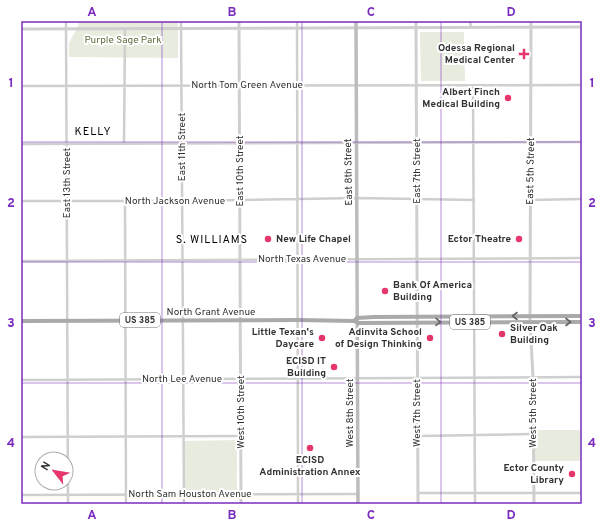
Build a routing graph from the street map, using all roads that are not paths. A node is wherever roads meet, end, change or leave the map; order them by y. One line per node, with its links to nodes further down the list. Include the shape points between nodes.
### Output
1 (66, 21): 18 (street, East 13th Street)
2 (182, 21): 14 (street, East 11th Street)
3 (238, 21): 15 (street, East 10th Street)
4 (297, 21): 16 (street)
5 (356, 21): 9 (main road, East 8th Street)
6 (416, 21): 10 (street, East 7th Street)
7 (470, 21): 11 (street)
8 (531, 21): 12 (street, East 5th Street)
9 (356, 27): 10 (street); 16 (street); 21 (main road, East 8th Street)
10 (416, 27): 11 (street); 22 (street, East 7th Street)
11 (470, 27): 12 (street)
12 (531, 27): 13 (street); 24 (street, East 5th Street)
13 (582, 27)
14 (182, 28): 15 (street); 19 (street); 29 (street, East 11th Street)
15 (239, 28): 16 (street); 30 (street, East 10th Street)
16 (297, 28): 20 (street)
17 (21, 29): 18 (street)
18 (66, 29): 19 (street); 27 (street, East 13th Street)
19 (124, 29): 28 (street)
20 (297, 85): 21 (street, North Tom Green Avenue); 30 (street, North Tom Green Avenue); 35 (street)
21 (356, 85): 22 (street, North Tom Green Avenue); 36 (main road, East 8th Street)
22 (416, 85): 23 (street, North Tom Green Avenue); 37 (street, East 7th Street)
23 (473, 85): 24 (street, North Tom Green Avenue); 31 (street)
24 (531, 85): 25 (street); 32 (street, East 5th Street)
25 (582, 85)
26 (21, 86): 27 (street, North Tom Green Avenue)
27 (66, 86): 28 (street, North Tom Green Avenue); 39 (street, East 13th Street)
28 (124, 86): 29 (street, North Tom Green Avenue); 40 (street)
29 (182, 86): 30 (street, North Tom Green Avenue); 41 (street, East 11th Street)
30 (239, 86): 34 (street, East 10th Street)
31 (474, 142): 32 (street); 37 (street); 47 (street)
32 (531, 142): 33 (street); 48 (street, East 5th Street)
33 (582, 142)
34 (239, 143): 35 (street); 41 (street); 44 (street, East 10th Street)
35 (298, 143): 36 (street); 45 (street)
36 (356, 143): 37 (street); 42 (main road, East 8th Street)
37 (416, 143): 46 (street, East 7th Street)
38 (21, 144): 39 (street)
39 (66, 144): 40 (street); 50 (street, East 13th Street)
40 (124, 144): 41 (street)
41 (182, 144): 52 (street, East 11th Street)
42 (357, 198): 45 (street, North Jackson Avenue); 46 (street, North Jackson Avenue); 57 (main road, East 8th Street)
43 (582, 199): 48 (street)
44 (240, 200): 45 (street, North Jackson Avenue); 52 (street, North Jackson Avenue); 61 (street, East 10th Street)
45 (298, 200): 56 (street)
46 (417, 200): 47 (street, North Jackson Avenue); 53 (street, East 7th Street)
47 (474, 200): 54 (street)
48 (530, 200): 58 (street, East 5th Street)
49 (21, 201): 50 (street, North Jackson Avenue)
50 (67, 201): 51 (street, North Jackson Avenue); 63 (street, East 13th Street)
51 (125, 201): 52 (street, North Jackson Avenue); 59 (street)
52 (182, 201): 60 (street, East 11th Street)
53 (417, 258): 54 (street, North Texas Avenue); 57 (street, North Texas Avenue); 67 (street, East 7th Street)
54 (474, 258): 58 (street, North Texas Avenue); 66 (street)
55 (582, 258): 58 (street, North Texas Avenue)
56 (298, 259): 57 (street, North Texas Avenue); 61 (street, North Texas Avenue); 70 (street)
57 (358, 259): 71 (main road, East 8th Street)
58 (530, 259): 64 (street, East 5th Street)
59 (125, 260): 60 (street, North Texas Avenue); 63 (street, North Texas Avenue); 74 (street)
60 (183, 260): 61 (street, North Texas Avenue); 68 (street, East 11th Street)
61 (240, 260): 69 (street, East 10th Street)
62 (21, 261): 63 (street, North Texas Avenue)
63 (67, 261): 73 (street, East 13th Street)
64 (530, 316): 65 (main road, North Grant Avenue / US 385); 66 (main road, North Grant Avenue / US 385, one-way to 66); 76 (street, East 5th Street)
65 (582, 316)
66 (474, 317): 67 (main road, North Grant Avenue / US 385); 75 (street)
67 (416, 319): 71 (main road, North Grant Avenue / US 385); 75 (main road, North Grant Avenue / US 385, one-way to 75); 82 (street, West 7th Street)
68 (183, 320): 69 (main road, North Grant Avenue / US 385); 74 (main road, North Grant Avenue / US 385); 85 (street, East 11th Street)
69 (240, 320): 70 (main road, North Grant Avenue / US 385); 86 (street, West 10th Street)
70 (298, 320): 71 (main road, North Grant Avenue / US 385); 80 (street)
71 (356, 320): 81 (main road, West 8th Street)
72 (21, 321): 73 (main road, North Grant Avenue / US 385)
73 (68, 321): 74 (main road, North Grant Avenue / US 385); 88 (street, East 13th Street)
74 (125, 321): 84 (street)
75 (474, 322): 76 (main road, North Grant Avenue / US 385); 83 (street)
76 (530, 322): 77 (main road, North Grant Avenue / US 385, one-way to 77); 78 (street, West 5th Street)
77 (582, 322)
78 (533, 377): 79 (street, North Lee Avenue); 83 (street, North Lee Avenue); 89 (street, West 5th Street)
79 (582, 377)
80 (298, 378): 81 (street, North Lee Avenue); 86 (street, North Lee Avenue); 103 (street)
81 (358, 378): 82 (street, North Lee Avenue); 104 (main road, West 8th Street)
82 (417, 378): 83 (street, North Lee Avenue); 92 (street, West 7th Street)
83 (475, 378): 90 (street)
84 (126, 379): 85 (street, North Lee Avenue); 88 (street, North Lee Avenue); 95 (street)
85 (183, 379): 86 (street, North Lee Avenue); 96 (street, East 11th Street)
86 (241, 379): 91 (street, West 10th Street)
87 (21, 380): 88 (street, North Lee Avenue)
88 (68, 380): 94 (street, East 13th Street)
89 (533, 434): 90 (street); 99 (street, West 5th Street)
90 (475, 435): 92 (street); 98 (street)
91 (241, 436): 96 (street); 102 (street, West 10th Street)
92 (418, 436): 97 (street, West 7th Street)
93 (21, 437): 94 (street)
94 (68, 437): 95 (street); 106 (street, East 13th Street)
95 (126, 437): 96 (street); 107 (street)
96 (184, 437): 101 (street, East 11th Street)
97 (418, 493): 98 (street); 114 (street, West 7th Street)
98 (475, 493): 99 (street); 115 (street)
99 (534, 493): 100 (street); 116 (street, West 5th Street)
100 (582, 493)
101 (184, 494): 102 (street, North Sam Houston Avenue); 107 (street, North Sam Houston Avenue); 110 (street, East 11th Street)
102 (241, 494): 103 (street, North Sam Houston Avenue); 111 (street, West 10th Street)
103 (298, 494): 104 (street, North Sam Houston Avenue); 112 (street)
104 (358, 494): 113 (main road, West 8th Street)
105 (21, 495): 106 (street, North Sam Houston Avenue)
106 (68, 495): 107 (street, North Sam Houston Avenue); 108 (street, East 13th Street)
107 (126, 495): 109 (street)
108 (68, 504)
109 (126, 504)
110 (184, 504)
111 (241, 504)
112 (298, 504)
113 (358, 504)
114 (418, 504)
115 (475, 504)
116 (534, 504)

